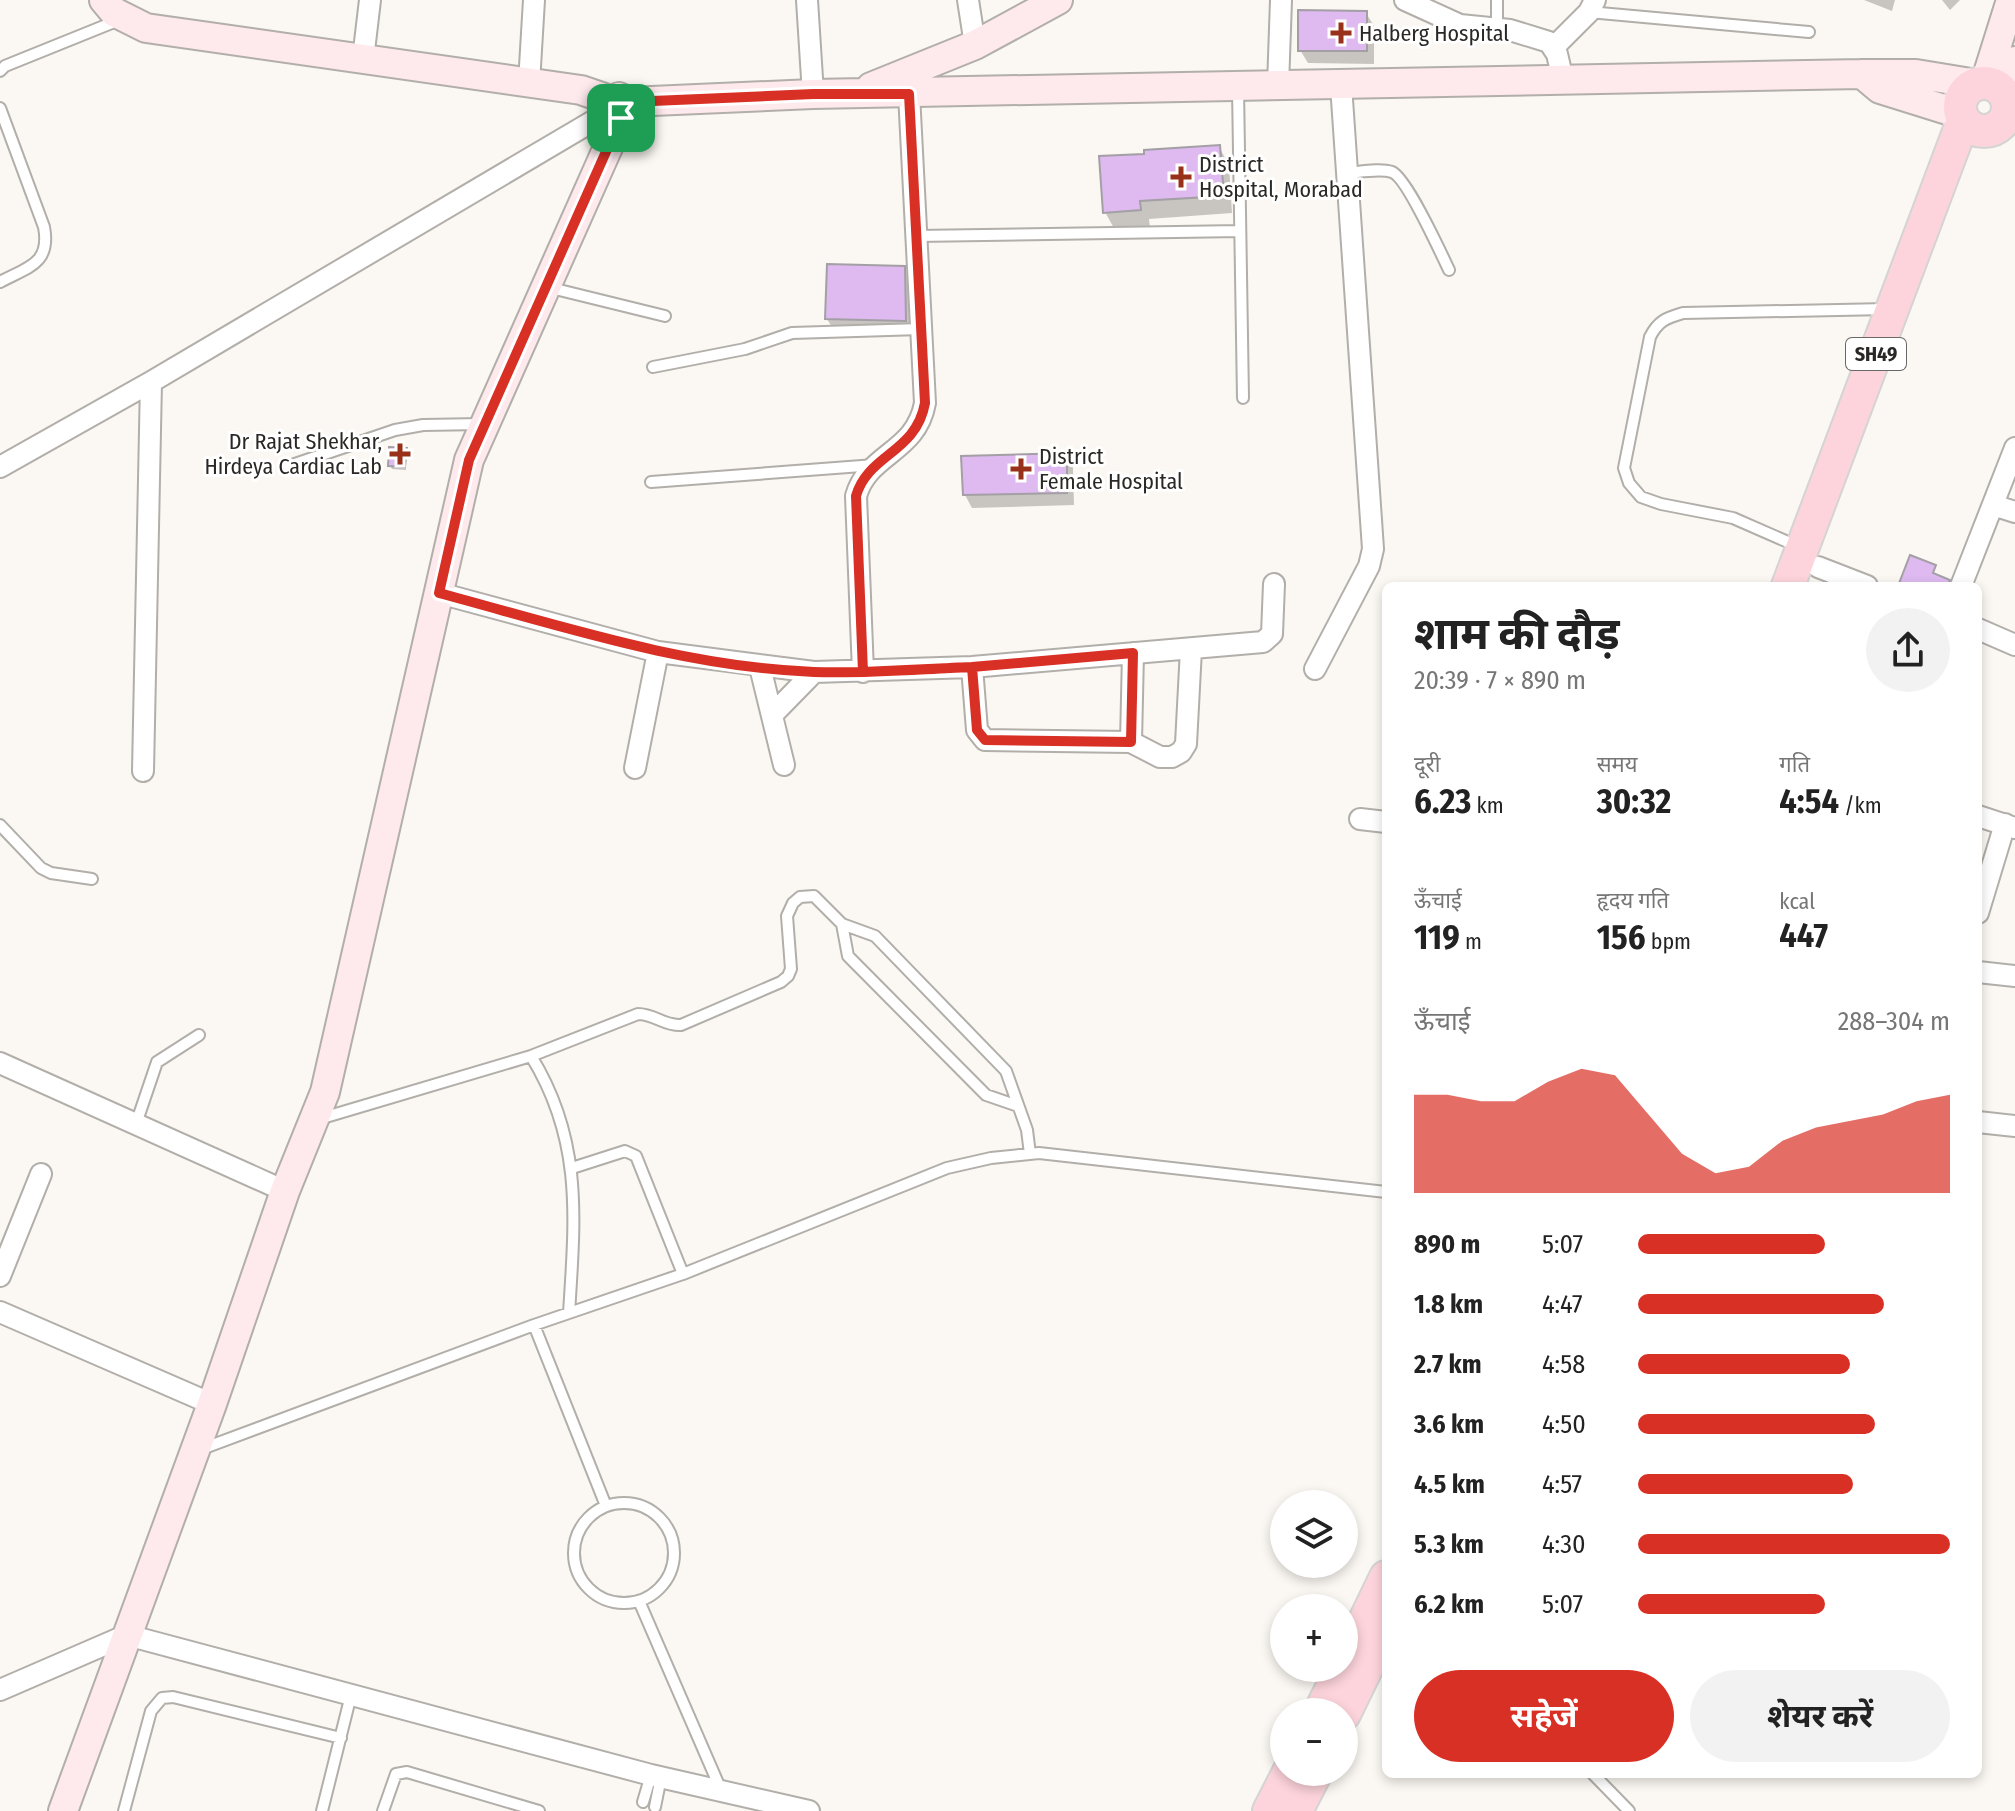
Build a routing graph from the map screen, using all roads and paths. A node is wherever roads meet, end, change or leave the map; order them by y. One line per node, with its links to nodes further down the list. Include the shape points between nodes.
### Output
1 (370, 0): 16 (street)
2 (534, 0): 20 (street)
3 (807, 0): 24 (street)
4 (968, 0): 14 (street)
5 (1058, 0): 14 (street)
6 (1281, 0): 22 (street)
7 (1405, 0): 12 (street, via 1460,25)
8 (1497, 0): 12 (lane)
9 (2011, 0): 29 (street)
10 (1592, 6): 13 (lane); 15 (street)
11 (115, 9): 16 (street, via 146,28); 18 (lane)
12 (1497, 28): 15 (street)
13 (1809, 32)
14 (975, 45): 25 (street)
15 (1554, 47): 19 (street)
16 (363, 59): 20 (street)
17 (2015, 61): 29 (street)
18 (2, 68)
19 (1563, 80): 21 (street); 29 (street, via 1862,74 1880,89)
20 (529, 83): 28 (street, via 581,90)
21 (1341, 85): 22 (street); 30 (street)
22 (1278, 86): 23 (street)
23 (1238, 87): 26 (street); 31 (lane)
24 (813, 94): 25 (street); 28 (street)
25 (855, 94): 26 (street)
26 (909, 94): 32 (street)
27 (0, 108): 34 (lane, via 47,242 35,263)
28 (618, 108): 35 (street); 40 (street)
29 (1990, 113): 36 (main road, SH49); 50 (main road, SH49)
30 (1348, 173): 33 (lane, via 1389,172 1399,177); 63 (street, via 1373,549)
31 (1240, 231): 32 (lane); 41 (lane)
32 (916, 236): 38 (street)
33 (1449, 270)
34 (0, 282)
35 (546, 287): 37 (lane); 42 (street)
36 (1893, 309): 50 (main road, SH49); 50 (lane, via 1683,313 1656,325 1650,337 1624,468 1629,483 1641,497 1661,504 1733,518)
37 (665, 316)
38 (921, 329): 39 (lane, via 792,333 745,349); 44 (street, via 922,420)
39 (653, 367)
40 (151, 382): 46 (street); 70 (street)
41 (1243, 398)
42 (484, 424): 45 (lane, via 395,430); 55 (street, via 469,460)
43 (2015, 448): 48 (street)
44 (877, 465): 47 (lane); 65 (street, via 859,484 856,496)
45 (289, 466)
46 (0, 467)
47 (651, 482)
48 (1993, 505): 49 (street); 53 (street)
49 (2015, 512)
50 (1810, 567): 51 (main road, SH49); 52 (street)
51 (1793, 582)
52 (1855, 582)
53 (1963, 582)
54 (1274, 584): 58 (street, via 1269,639)
55 (439, 593): 59 (street); 85 (street, via 325,1092)
56 (1982, 631): 57 (street)
57 (2015, 645)
58 (1191, 649): 60 (street); 67 (street, via 1186,744 1181,752 1160,757)
59 (658, 652): 61 (street); 69 (street)
60 (1133, 653): 62 (street); 67 (street)
61 (760, 667): 64 (street); 66 (street)
62 (972, 667): 65 (street); 67 (street, via 977,730 985,740)
63 (1315, 669)
64 (814, 672): 65 (street); 66 (street)
65 (863, 672)
66 (772, 715): 68 (street)
67 (1131, 742)
68 (784, 765)
69 (635, 768)
70 (143, 771)
71 (1982, 817): 75 (street)
72 (1360, 819): 73 (street)
73 (1382, 822)
74 (0, 825): 76 (lane, via 41,868)
75 (2010, 826): 77 (street)
76 (92, 879)
77 (1982, 902)
78 (842, 924): 82 (lane, via 814,896 800,897 787,916 791,969 781,982 681,1025 638,1014); 84 (lane, via 875,936 1006,1071); 84 (lane, via 848,956 986,1095)
79 (1982, 972): 80 (street)
80 (2015, 976)
81 (199, 1035): 87 (lane, via 157,1062)
82 (531, 1056): 85 (lane); 90 (lane, via 561,1122)
83 (0, 1063): 87 (street)
84 (1018, 1106): 89 (lane)
85 (314, 1120): 92 (street)
86 (1982, 1122): 88 (street)
87 (136, 1124): 92 (street)
88 (2015, 1126)
89 (1030, 1154): 93 (lane); 94 (lane, via 947,1168)
90 (572, 1168): 94 (lane, via 625,1151 636,1156); 97 (lane, via 576,1216)
91 (41, 1174): 95 (street)
92 (285, 1191): 99 (street)
93 (1382, 1192)
94 (683, 1274): 97 (lane)
95 (0, 1276)
96 (0, 1312): 99 (street)
97 (569, 1313): 98 (lane)
98 (534, 1325): 100 (lane); 101 (lane)
99 (212, 1404): 100 (street)
100 (194, 1452): 104 (street)
101 (606, 1506): 103 (lane, via 592,1514 575,1542 579,1574 601,1598); 103 (lane, via 622,1502 646,1508 673,1539 671,1573 662,1587)
102 (1382, 1585): 105 (main road)
103 (639, 1601): 115 (lane)
104 (127, 1635): 107 (street); 108 (street); 118 (street)
105 (1358, 1635)
106 (1382, 1636): 109 (main road)
107 (0, 1690)
108 (351, 1695): 110 (lane); 111 (street)
109 (1352, 1698)
110 (341, 1738): 119 (lane, via 162,1698 151,1711); 120 (lane)
111 (656, 1776): 115 (street); 116 (lane); 117 (lane)
112 (1597, 1778): 126 (lane)
113 (1282, 1786): 124 (main road)
114 (1309, 1786): 125 (main road)
115 (721, 1790): 123 (street)
116 (643, 1802)
117 (655, 1807)
118 (63, 1811)
119 (124, 1811)
120 (322, 1811)
121 (383, 1811): 122 (lane, via 396,1774 407,1772)
122 (539, 1811)
123 (809, 1811)
124 (1269, 1811)
125 (1296, 1811)
126 (1629, 1811)

